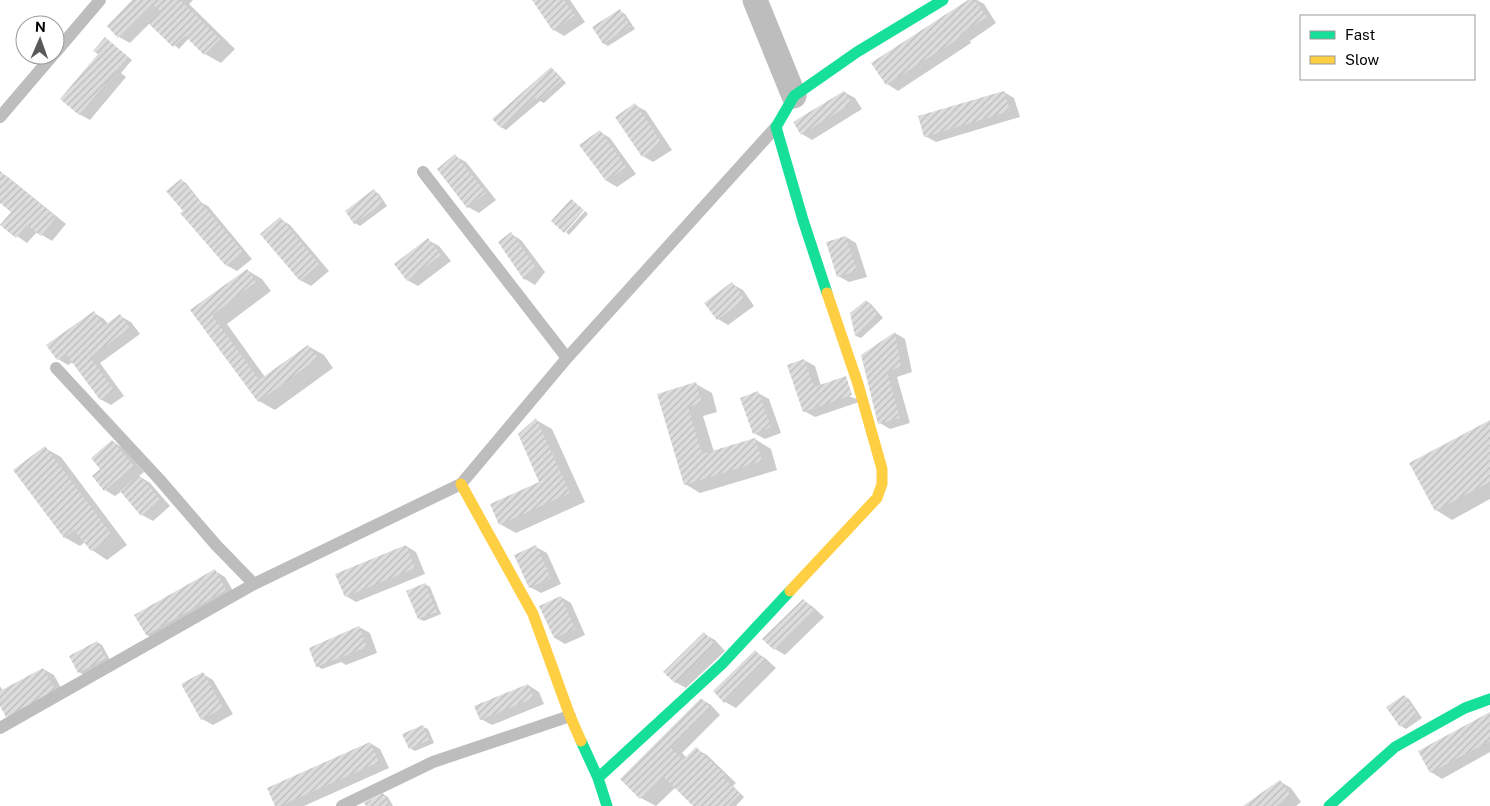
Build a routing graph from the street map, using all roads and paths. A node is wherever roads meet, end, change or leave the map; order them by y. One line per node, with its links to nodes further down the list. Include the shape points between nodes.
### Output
1 (100, 0): 4 (lane)
2 (755, 0): 6 (street)
3 (943, 0): 6 (street, via 857,52)
4 (65, 41)
5 (45, 65): 7 (lane)
6 (794, 96): 8 (street)
7 (0, 117)
8 (776, 127): 10 (lane); 17 (street, via 803,220 858,384 882,469 882,484 877,498 722,664)
9 (423, 172): 10 (lane)
10 (567, 358): 12 (lane)
11 (56, 368): 13 (lane)
12 (461, 484): 13 (lane); 15 (street, via 534,614)
13 (254, 584): 16 (lane)
14 (1490, 699): 20 (street, via 1465,708 1396,747)
15 (570, 716): 17 (street); 18 (lane, via 434,762)
16 (0, 728)
17 (598, 778): 19 (street)
18 (342, 806)
19 (607, 806)
20 (1329, 806)

